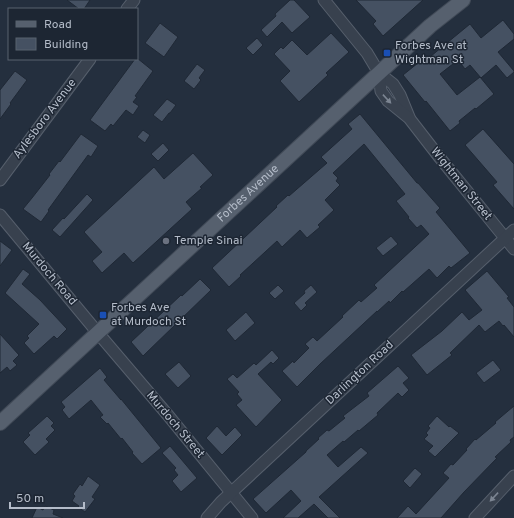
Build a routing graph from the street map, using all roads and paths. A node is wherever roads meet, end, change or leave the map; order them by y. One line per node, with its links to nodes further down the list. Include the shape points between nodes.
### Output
1 (134, 0): 4 (street)
2 (324, 0): 6 (street, Wightman Street, via 367,53)
3 (463, 0): 6 (main road, Forbes Avenue, via 430,26)
4 (128, 8)
5 (89, 60): 7 (street, Aylesboro Avenue)
6 (379, 73): 10 (street, Wightman Street, via 393,84 409,118); 12 (main road, Forbes Avenue)
7 (0, 180)
8 (0, 215): 12 (street, Murdoch Road)
9 (514, 230): 10 (street, Darlington Road)
10 (504, 238): 11 (street, Wightman Street); 15 (street, Darlington Road)
11 (514, 249)
12 (98, 333): 13 (main road, Forbes Avenue); 15 (street, Murdoch Street)
13 (0, 423)
14 (514, 476): 18 (street, one-way to 18)
15 (232, 493): 16 (street, Darlington Road); 17 (street, Murdoch Street)
16 (207, 518)
17 (252, 518)
18 (475, 518)

